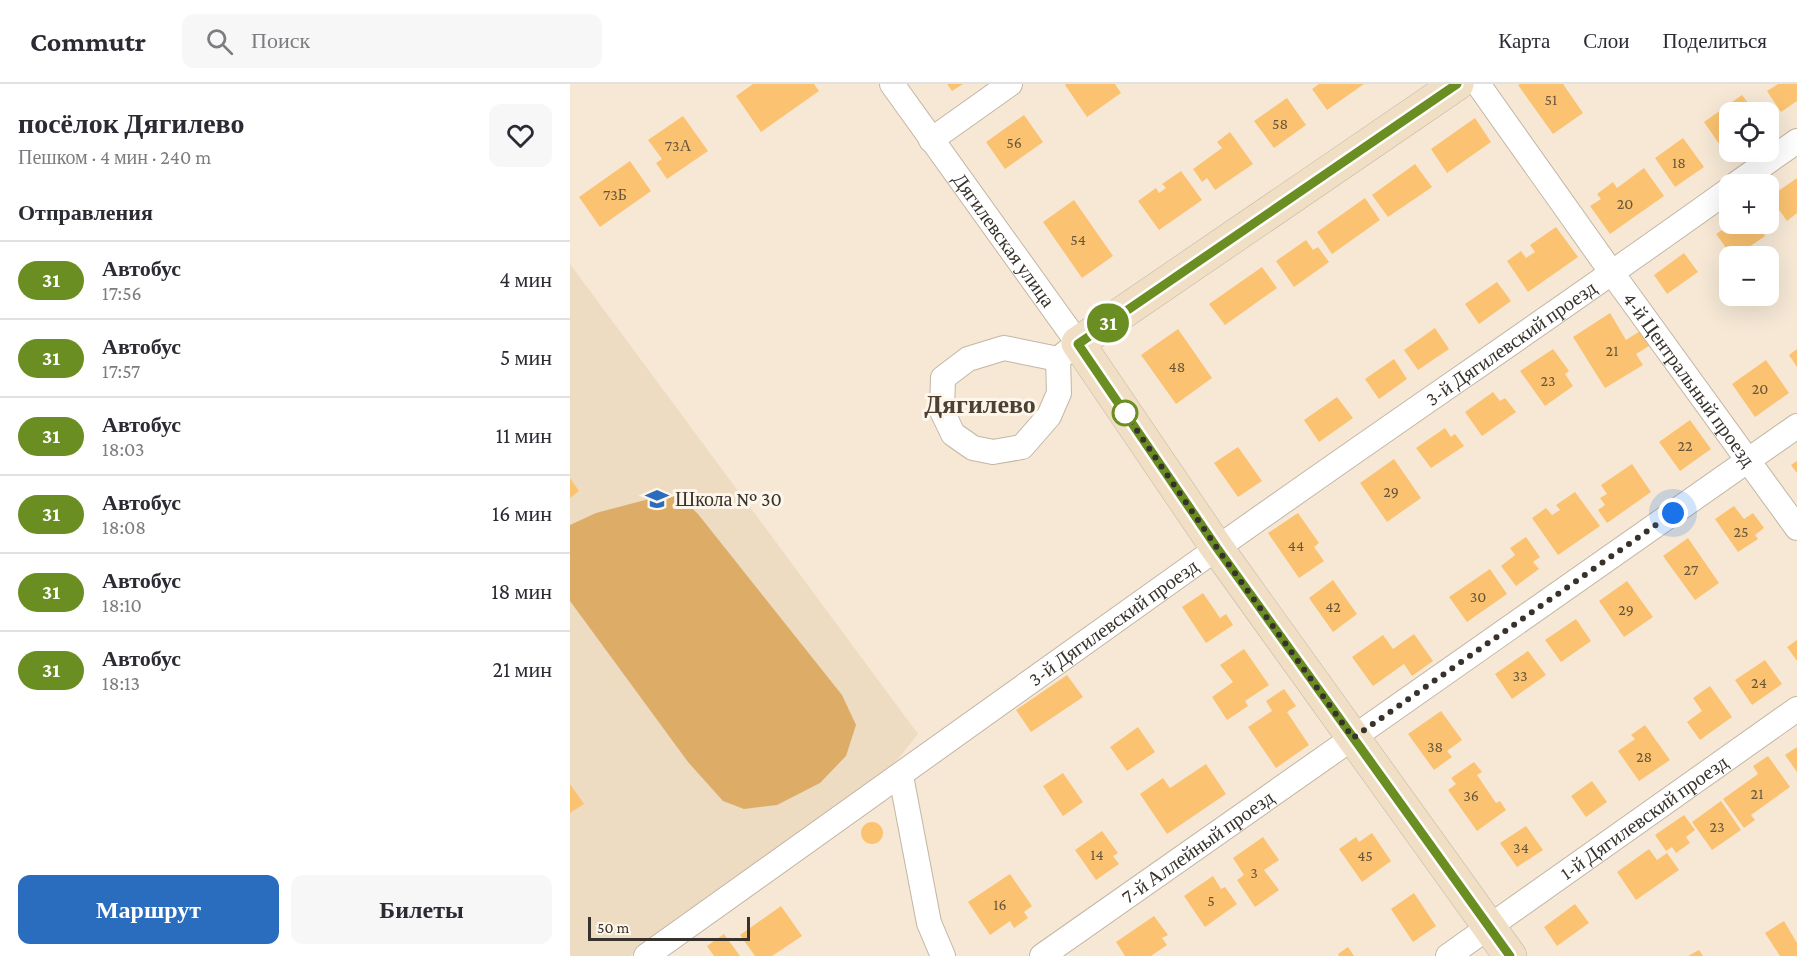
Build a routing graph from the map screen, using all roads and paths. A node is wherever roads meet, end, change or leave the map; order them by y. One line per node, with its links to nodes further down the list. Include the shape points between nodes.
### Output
1 (892, 84): 5 (street, Дягилевская улица)
2 (1010, 84): 5 (street)
3 (1457, 84): 10 (street)
4 (1478, 84): 9 (street, 4-й Центральный проезд)
5 (931, 140): 10 (street, Дягилевская улица)
6 (1797, 141): 7 (street)
7 (1750, 174)
8 (1719, 197): 9 (street, 3-й Дягилевский проезд)
9 (1612, 273): 12 (street, 4-й Центральный проезд); 14 (street, 3-й Дягилевский проезд)
10 (1068, 351): 10 (street, via 1004,348 968,360 943,378 942,411 953,434 974,448 993,452 1022,447 1049,416 1059,393); 14 (street, Дягилевская улица)
11 (1797, 426): 12 (street, 7-й Аллейный проезд)
12 (1748, 460): 13 (street, 4-й Центральный проезд); 16 (street, 7-й Аллейный проезд)
13 (1797, 528)
14 (1217, 548): 16 (street, Дягилевская улица); 17 (street, 3-й Дягилевский проезд)
15 (1797, 709): 18 (street, 1-й Дягилевский проезд)
16 (1353, 738): 18 (street, Дягилевская улица); 21 (street, 7-й Аллейный проезд)
17 (901, 776): 19 (street, 3-й Дягилевский проезд); 20 (street, via 929,923)
18 (1490, 926): 22 (street, 1-й Дягилевский проезд); 23 (street, Дягилевская улица)
19 (646, 956)
20 (943, 956)
21 (1042, 956)
22 (1448, 956)
23 (1510, 956)

